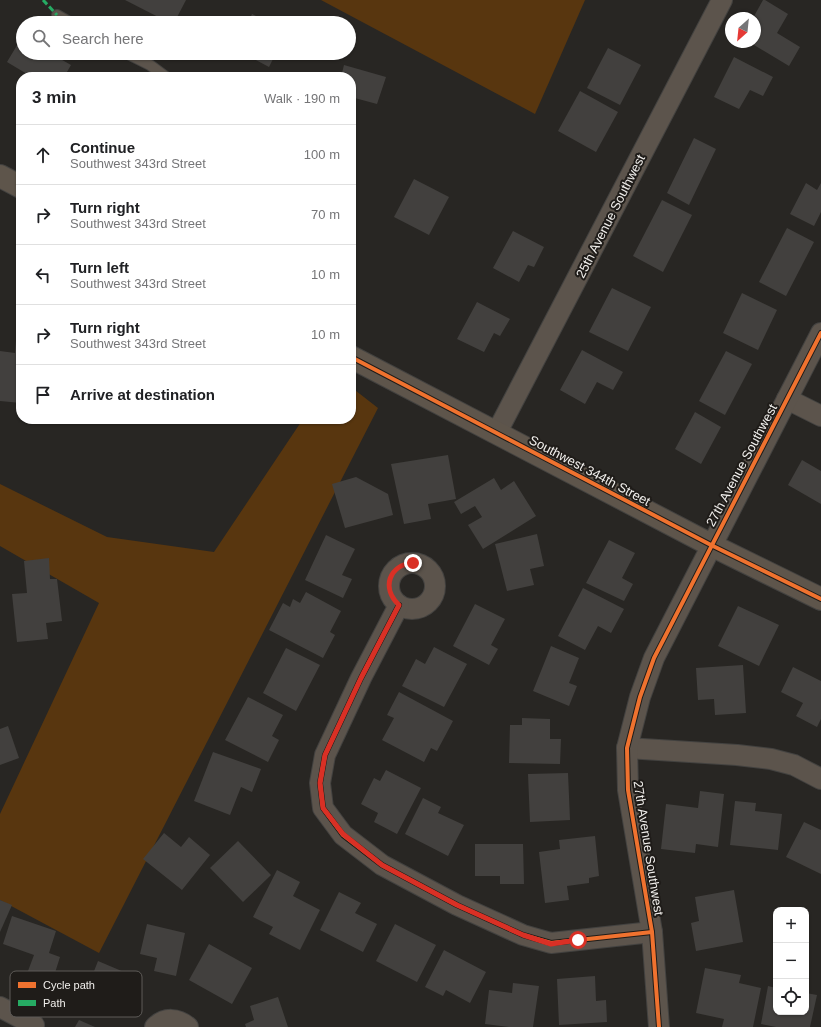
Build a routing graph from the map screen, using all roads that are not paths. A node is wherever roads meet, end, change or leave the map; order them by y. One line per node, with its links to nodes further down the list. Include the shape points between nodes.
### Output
1 (722, 0): 10 (street, 25th Avenue Southwest)
2 (140, 60): 3 (lane)
3 (159, 72)
4 (0, 176): 5 (street)
5 (16, 184)
6 (821, 333): 8 (street, 27th Avenue Southwest)
7 (356, 360): 10 (street, Southwest 344th Street)
8 (787, 399): 9 (street); 11 (street, 27th Avenue Southwest)
9 (821, 416)
10 (497, 432): 11 (street, Southwest 344th Street)
11 (711, 545): 12 (street, Southwest 344th Street); 14 (street, 27th Avenue Southwest, via 654,658 640,697)
12 (821, 599)
13 (399, 605): 16 (street, via 325,755 320,783 323,808 343,834 382,865 457,905 523,935 551,944)
14 (627, 748): 15 (street, via 737,754 771,759 794,765); 16 (street, 27th Avenue Southwest, via 628,790)
15 (821, 779)
16 (652, 932): 23 (street, 27th Avenue Southwest)
17 (0, 1007): 18 (street)
18 (10, 1012)
19 (19, 1017): 20 (street)
20 (34, 1025)
21 (156, 1027): 22 (street, via 163,1021 177,1020)
22 (188, 1027)
23 (659, 1027)

